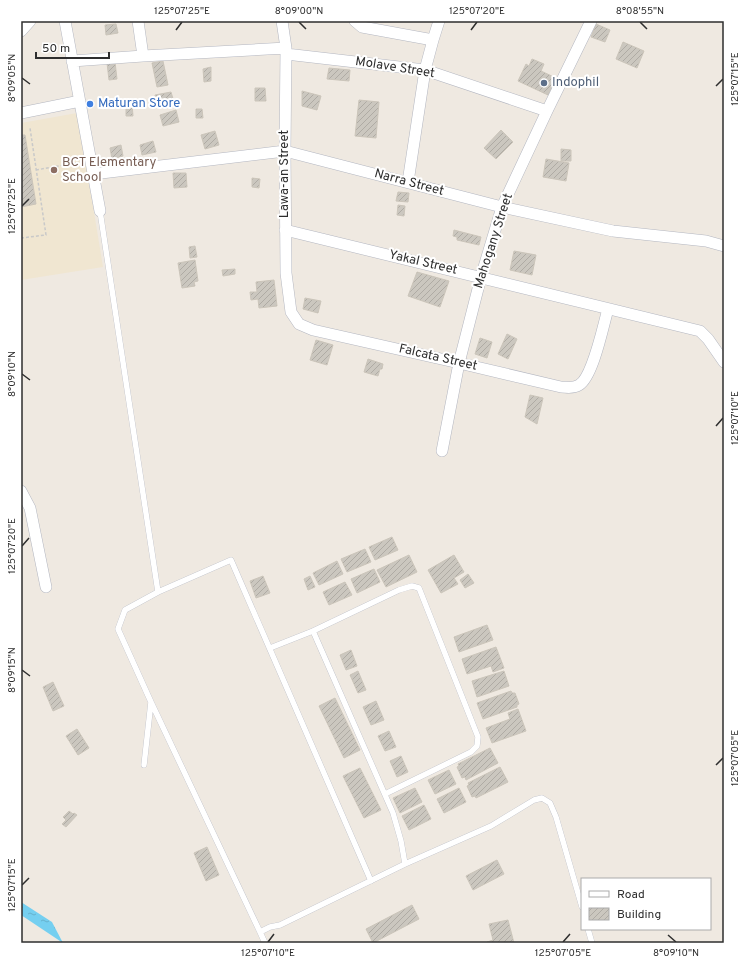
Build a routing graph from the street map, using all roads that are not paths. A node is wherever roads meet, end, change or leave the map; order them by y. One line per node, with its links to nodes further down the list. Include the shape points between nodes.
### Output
1 (30, 21): 8 (street)
2 (65, 21): 12 (street)
3 (138, 21): 11 (street)
4 (282, 21): 10 (street, Lawa-an Street)
5 (355, 21): 9 (street, via 362,27)
6 (440, 21): 9 (street)
7 (591, 21): 15 (street, Mahogany Street)
8 (21, 31)
9 (433, 40): 13 (street)
10 (286, 51): 11 (street, Molave Street); 13 (street, Molave Street); 17 (street, Lawa-an Street)
11 (144, 56): 12 (street, Molave Street)
12 (72, 61): 14 (street)
13 (425, 70): 15 (street, Molave Street); 19 (street)
14 (80, 101): 16 (street); 18 (street)
15 (547, 111): 20 (street, Mahogany Street)
16 (21, 113)
17 (285, 150): 18 (street, Narra Street); 19 (street, Narra Street); 22 (street, Lawa-an Street)
18 (93, 174): 21 (street)
19 (408, 182): 20 (street, Narra Street)
20 (502, 207): 23 (street, Narra Street, via 613,231 706,241); 24 (street, Mahogany Street)
21 (100, 211): 32 (lane)
22 (285, 230): 24 (street, Yakal Street); 26 (street, Lawa-an Street, via 286,274 291,312)
23 (724, 246)
24 (481, 277): 25 (street, Yakal Street); 28 (street, Mahogany Street)
25 (608, 309): 27 (street, Yakal Street, via 700,331); 28 (street, Falcata Street, via 592,366 579,386 561,387)
26 (299, 324): 28 (street, Falcata Street, via 313,330)
27 (724, 362)
28 (459, 363): 29 (street, Mahogany Street)
29 (442, 451)
30 (21, 491): 31 (street, via 30,508)
31 (46, 587)
32 (158, 592): 34 (lane, via 231,560); 35 (lane, via 126,610 118,629)
33 (313, 631): 34 (lane); 37 (lane); 37 (lane, via 399,590 412,586 419,588 478,737 477,746 471,752)
34 (270, 648): 39 (lane)
35 (151, 702): 36 (lane); 42 (lane)
36 (144, 765)
37 (385, 794): 38 (lane, via 393,813)
38 (406, 864): 39 (lane); 40 (lane, via 491,826 534,800 542,798 550,803 556,816)
39 (371, 881): 42 (lane)
40 (581, 904)
41 (588, 930): 44 (lane)
42 (260, 932): 43 (lane)
43 (265, 943)
44 (592, 943)

